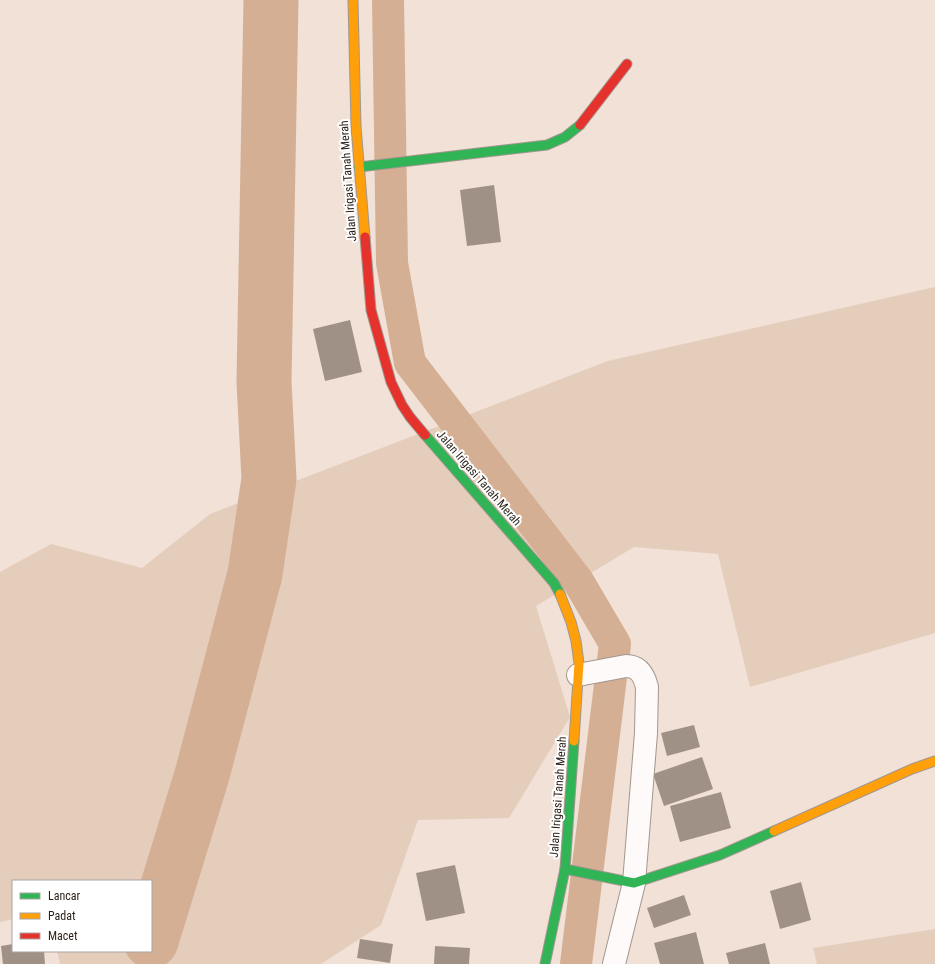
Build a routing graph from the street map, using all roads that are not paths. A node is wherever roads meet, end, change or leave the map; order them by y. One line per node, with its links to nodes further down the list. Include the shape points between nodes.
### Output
1 (353, 0): 3 (street, Jalan Irigasi Tanah Merah)
2 (627, 64): 3 (street, via 580,125 556,143)
3 (359, 167): 4 (street, Jalan Irigasi Tanah Merah, via 371,310 391,382 410,416 554,583 566,603 572,624 577,644)
4 (578, 675): 6 (street, Jalan Irigasi Tanah Merah); 7 (street, via 626,666 635,667 646,681 646,733)
5 (935, 761): 7 (street, via 720,855)
6 (565, 869): 7 (street); 8 (street, Jalan Irigasi Tanah Merah)
7 (634, 883): 9 (street)
8 (545, 964)
9 (614, 964)

